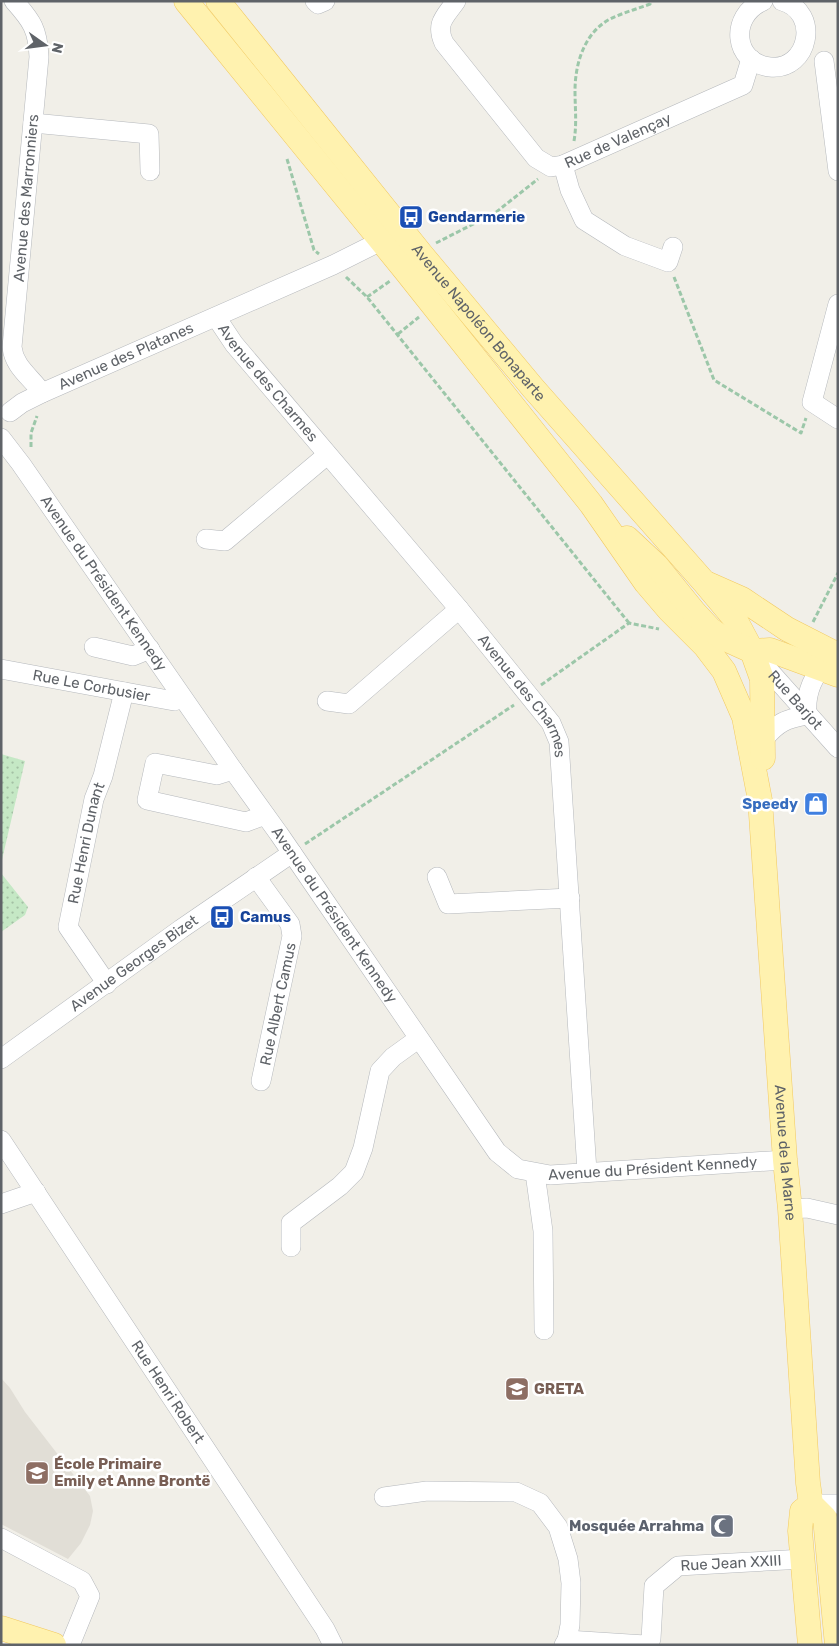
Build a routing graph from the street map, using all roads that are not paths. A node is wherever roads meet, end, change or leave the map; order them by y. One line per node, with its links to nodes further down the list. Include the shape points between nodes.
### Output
1 (14, 1): 12 (street, Avenue des Marronniers, via 30,19 38,39)
2 (186, 1): 16 (main road, Avenue Napoléon Bonaparte)
3 (218, 1): 27 (main road, Avenue Napoléon Bonaparte, via 533,388)
4 (315, 1): 5 (street, via 318,4)
5 (324, 1)
6 (456, 1): 13 (street, Rue de Valençay, via 443,18 439,32 444,44 536,158)
7 (782, 1): 9 (street, via 796,8 802,16 807,37)
8 (757, 2): 10 (street, via 742,20 739,30 744,51)
9 (804, 48): 10 (street, via 790,63 780,66 760,65); 11 (street)
10 (751, 59): 13 (street, Rue de Valençay, via 743,85)
11 (831, 60): 15 (street)
12 (33, 123): 14 (street, via 149,134); 20 (street, Avenue des Marronniers, via 12,347 13,358)
13 (562, 164): 17 (street, via 584,220 625,246)
14 (150, 171)
15 (838, 171)
16 (381, 241): 19 (street, Avenue des Platanes); 25 (main road, Avenue Napoléon Bonaparte)
17 (670, 255)
18 (838, 304): 22 (street, via 812,402)
19 (216, 317): 20 (street, Avenue des Platanes); 24 (street, Avenue des Charmes, via 234,344)
20 (42, 393): 21 (street, Avenue des Platanes)
21 (5, 408): 23 (street, Avenue du Président Kennedy, via 10,422)
22 (838, 419)
23 (1, 437): 32 (street, Avenue du Président Kennedy)
24 (327, 455): 26 (street, via 224,541); 28 (street, Avenue des Charmes)
25 (591, 504): 30 (main road, Avenue Napoléon Bonaparte, via 657,566 710,629 721,637); 35 (main road, Avenue Napoléon Bonaparte, via 646,583)
26 (206, 539)
27 (704, 582): 29 (main road, via 754,606); 30 (main road, Avenue Napoléon Bonaparte, via 735,620)
28 (459, 610): 38 (street, via 349,704); 48 (street, Avenue des Charmes, via 551,723 558,742)
29 (796, 633): 30 (main road, via 757,633); 33 (main road)
30 (745, 645): 33 (main road); 35 (main road); 39 (street, Rue Barjot); 40 (main road, Avenue de la Marne, via 762,678)
31 (94, 647): 32 (street, via 133,656)
32 (150, 649): 37 (street, Avenue du Président Kennedy)
33 (832, 663): 39 (street, via 808,692)
34 (1, 668): 36 (street, Rue Le Corbusier)
35 (724, 671): 43 (main road, Avenue de la Marne, via 744,717)
36 (124, 692): 37 (street, Rue Le Corbusier, via 174,701); 49 (street, Rue Henri Dunant, via 94,799 68,928)
37 (182, 698): 42 (street, Avenue du Président Kennedy)
38 (327, 701)
39 (807, 715): 40 (street, via 782,721); 41 (street, Rue Barjot)
40 (764, 738): 43 (main road, Avenue de la Marne)
41 (838, 748)
42 (233, 770): 44 (street, Avenue du Président Kennedy); 44 (street, via 217,775 155,763 147,800 246,822)
43 (760, 800): 54 (main road, Avenue de la Marne)
44 (265, 815): 45 (street, Avenue du Président Kennedy)
45 (292, 853): 46 (street, Avenue Georges Bizet); 50 (street, Avenue du Président Kennedy)
46 (256, 877): 49 (street, Avenue Georges Bizet); 52 (street, Rue Albert Camus, via 290,924 292,936)
47 (437, 877): 48 (street, via 448,904)
48 (570, 898): 55 (street, Avenue des Charmes)
49 (108, 984): 51 (street, Avenue Georges Bizet)
50 (418, 1039): 56 (street, Avenue du Président Kennedy, via 497,1152 518,1169); 61 (street, via 380,1071 363,1148 354,1172 291,1223)
51 (1, 1059)
52 (261, 1081)
53 (1, 1140): 57 (street, Rue Henri Robert)
54 (785, 1160): 55 (street, Avenue du Président Kennedy); 59 (main road, Avenue de la Marne)
55 (587, 1172): 56 (street, Avenue du Président Kennedy)
56 (535, 1173): 62 (street, via 543,1232)
57 (36, 1192): 58 (street); 72 (street, Rue Henri Robert)
58 (1, 1204)
59 (790, 1209): 60 (street, via 808,1208); 64 (main road, Avenue de la Marne)
60 (838, 1215)
61 (291, 1247)
62 (544, 1330)
63 (384, 1497): 69 (street, Rue Jean XXIII, via 427,1491 516,1492 540,1503 558,1527 568,1559 571,1583)
64 (811, 1504): 65 (street); 67 (main road, via 802,1511 800,1530); 74 (main road, Avenue de la Marne, via 825,1518)
65 (838, 1504)
66 (1, 1538): 71 (street, via 82,1581 90,1596)
67 (804, 1558): 69 (street, Rue Jean XXIII, via 678,1566 654,1586 651,1638 645,1645); 73 (main road)
68 (2, 1628): 70 (main road)
69 (566, 1643)
70 (54, 1645)
71 (70, 1645)
72 (333, 1645)
73 (810, 1645)
74 (838, 1645)

